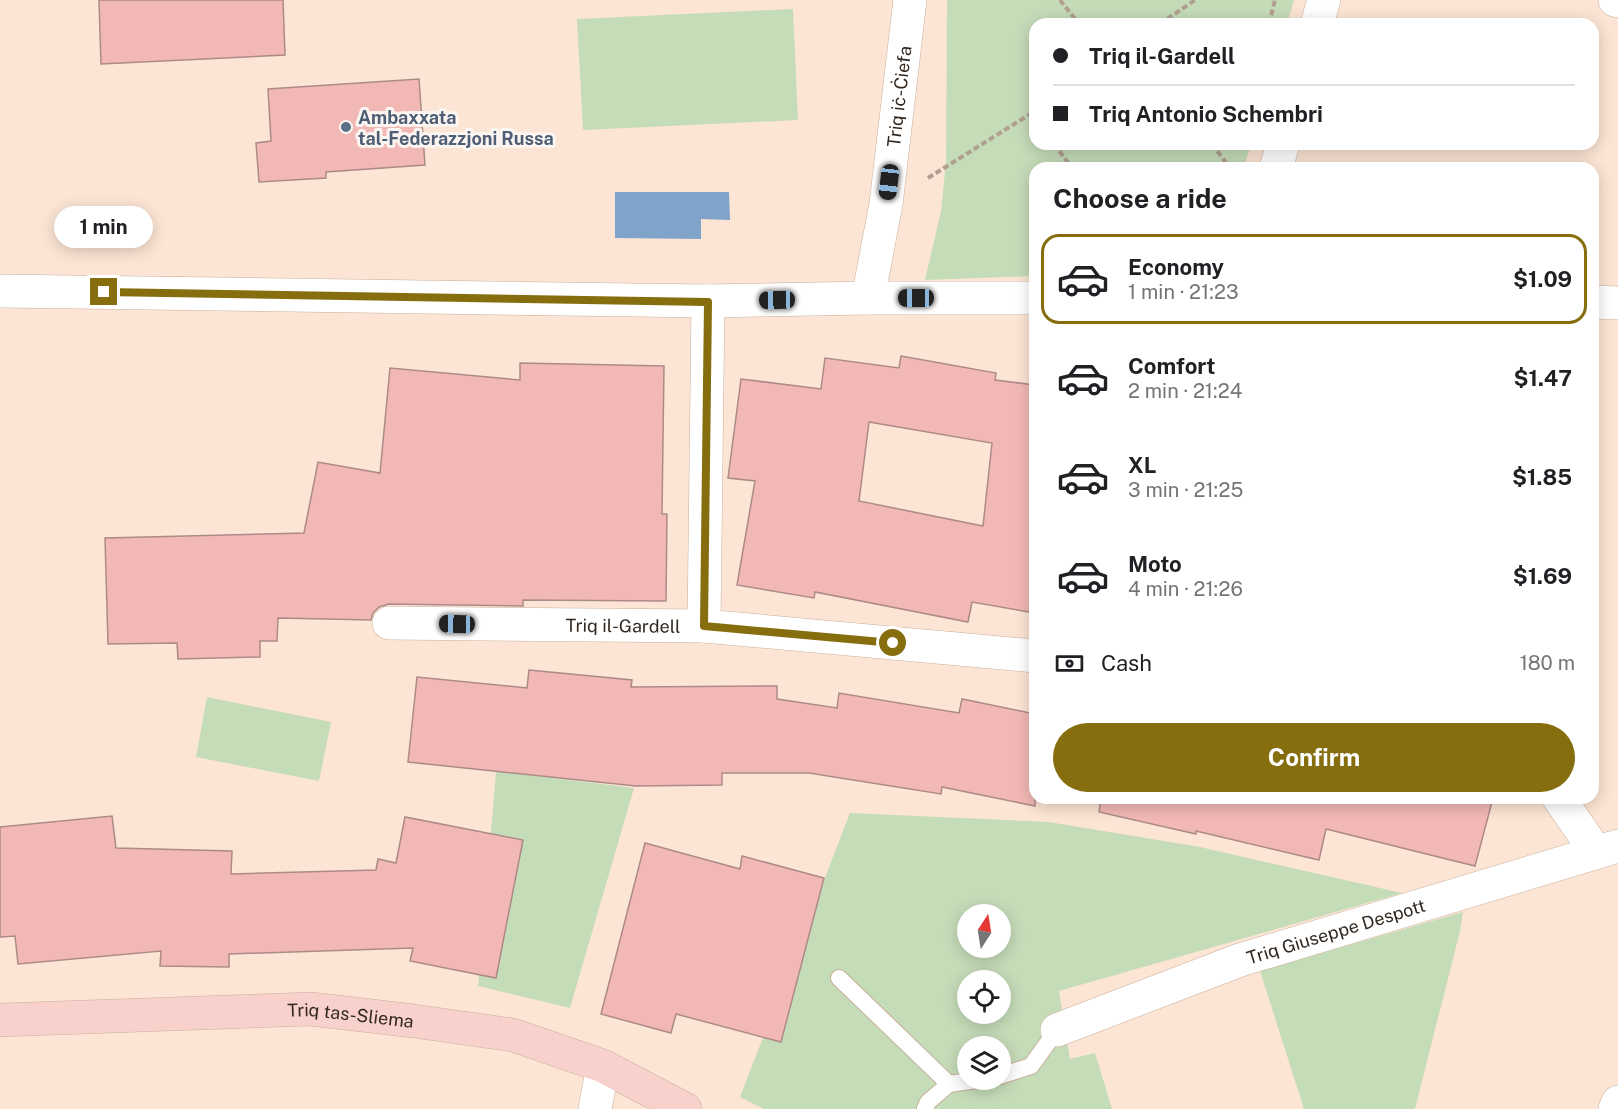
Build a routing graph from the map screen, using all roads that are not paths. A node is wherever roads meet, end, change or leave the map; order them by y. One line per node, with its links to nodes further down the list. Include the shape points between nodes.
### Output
1 (910, 0): 5 (street, Triq iċ-Ċiefa, via 886,204)
2 (1324, 0): 3 (street)
3 (1319, 18)
4 (0, 291): 7 (street)
5 (868, 298): 6 (street); 7 (street)
6 (1029, 298)
7 (708, 302): 11 (street)
8 (1599, 302): 9 (street)
9 (1618, 303)
10 (389, 623): 11 (street, Triq il-Gardell)
11 (704, 626): 12 (street, Triq il-Gardell)
12 (1029, 655)
13 (1565, 804): 14 (street)
14 (1607, 849): 17 (street, Triq Giuseppe Despott, via 1240,960)
15 (839, 978): 21 (lane)
16 (0, 1020): 18 (main road, Triq tas-Sliema, via 311,1009 513,1035)
17 (1057, 1030): 19 (lane, via 1031,1066)
18 (603, 1066): 23 (street); 24 (main road, Triq tas-Sliema)
19 (1011, 1072)
20 (957, 1083): 21 (lane)
21 (949, 1084): 25 (lane, via 928,1101)
22 (1618, 1102): 26 (street)
23 (595, 1109)
24 (685, 1109)
25 (925, 1109)
26 (1615, 1109)

